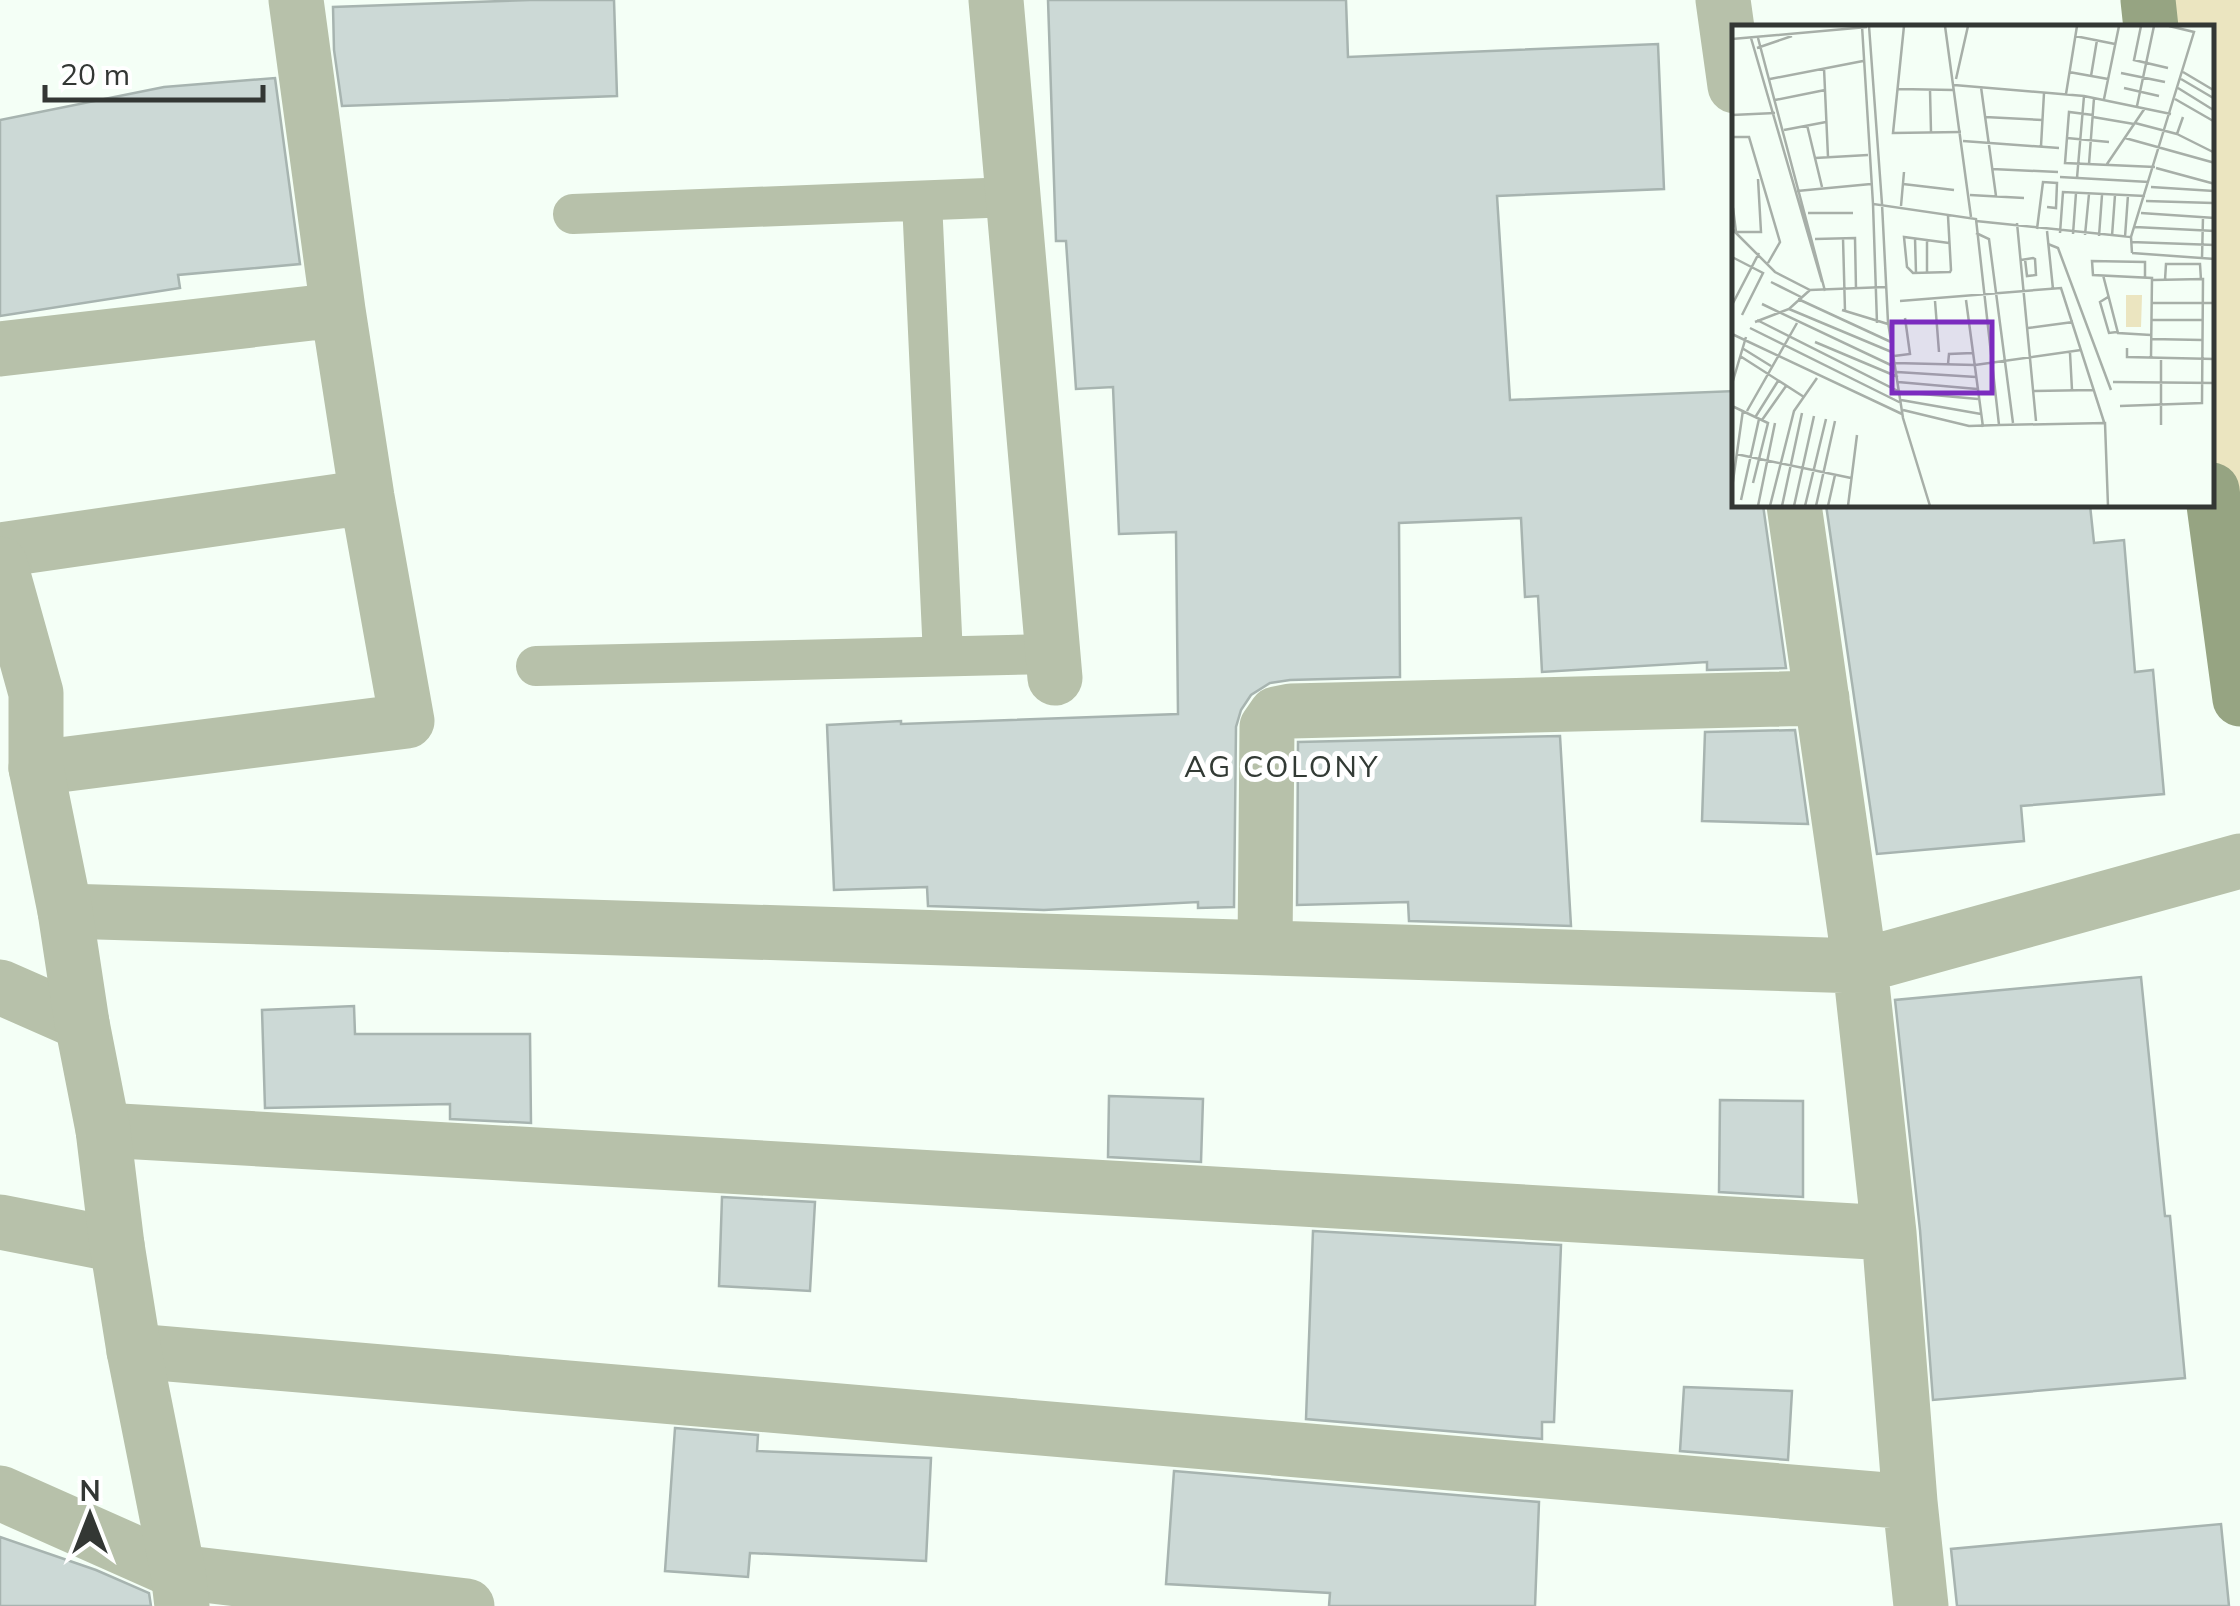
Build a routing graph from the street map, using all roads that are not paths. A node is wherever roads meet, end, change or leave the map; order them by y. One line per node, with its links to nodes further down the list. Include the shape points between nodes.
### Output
1 (296, 0): 10 (street)
2 (996, 0): 7 (street)
3 (1723, 0): 6 (street)
4 (2148, 0): 5 (main road)
5 (2152, 25)
6 (1732, 64)
7 (1012, 198): 8 (lane); 19 (street)
8 (922, 201): 9 (lane); 17 (lane)
9 (573, 214)
10 (338, 310): 11 (street); 12 (street)
11 (0, 349)
12 (367, 497): 15 (street); 23 (street, via 408,721)
13 (1794, 508): 21 (street)
14 (2214, 508): 22 (main road)
15 (0, 550)
16 (0, 564): 20 (street)
17 (942, 656): 18 (lane); 19 (lane)
18 (536, 666)
19 (1054, 666)
20 (18, 686): 23 (street)
21 (1822, 698): 26 (street, via 1276,714 1267,727); 27 (street)
22 (2240, 699)
23 (36, 768): 25 (street)
24 (2240, 861): 27 (street)
25 (65, 910): 26 (street); 29 (street)
26 (1264, 947): 27 (street)
27 (1860, 966): 32 (street)
28 (0, 986): 29 (street)
29 (82, 1023): 30 (street)
30 (103, 1130): 32 (street); 33 (street)
31 (0, 1222): 33 (street)
32 (1889, 1233): 36 (street)
33 (117, 1245): 34 (street)
34 (134, 1351): 36 (street); 37 (street)
35 (0, 1494): 37 (street)
36 (1910, 1502): 39 (street)
37 (180, 1589): 38 (street)
38 (467, 1606)
39 (1922, 1606)

